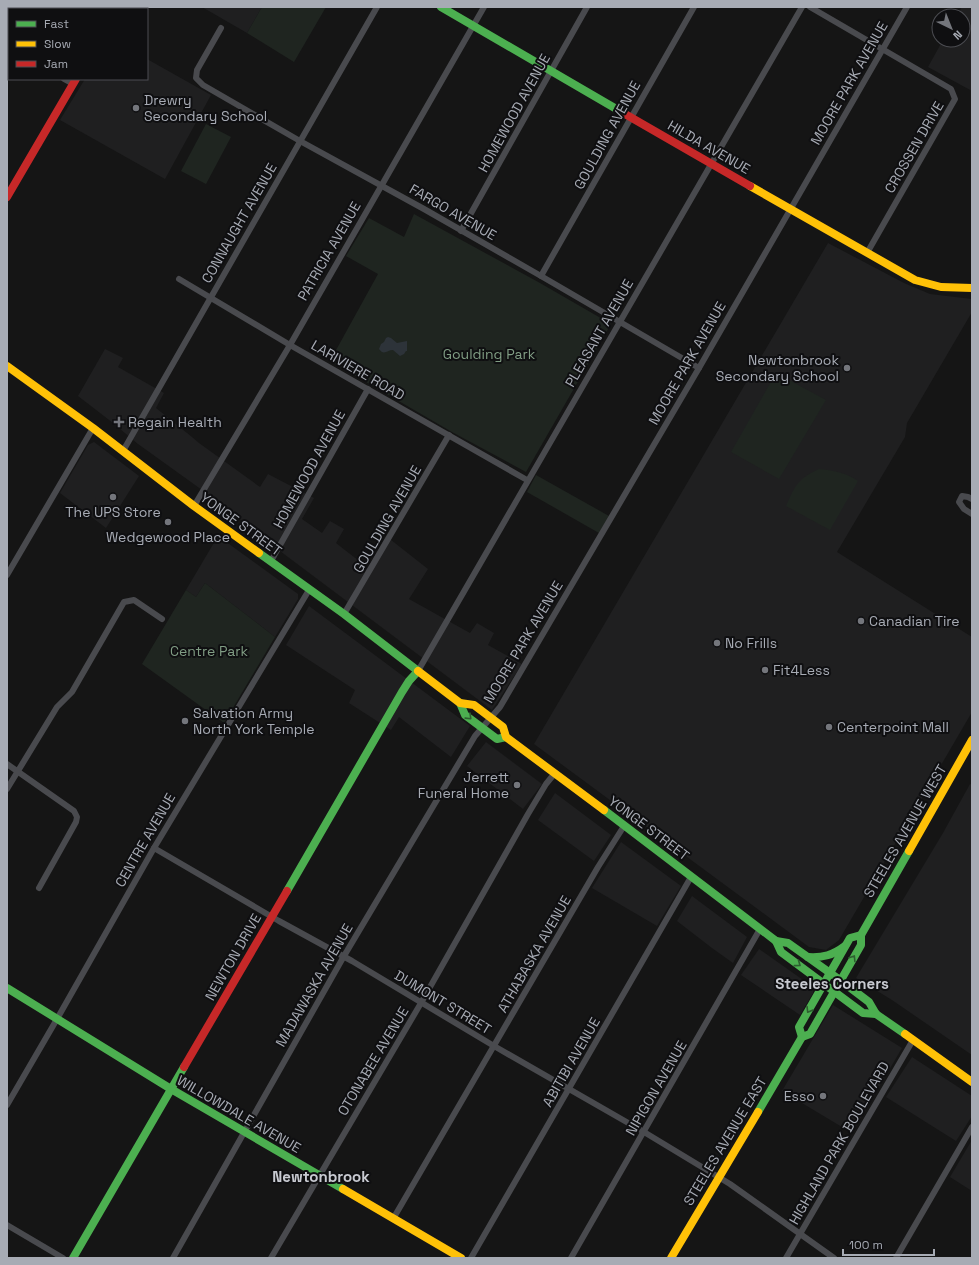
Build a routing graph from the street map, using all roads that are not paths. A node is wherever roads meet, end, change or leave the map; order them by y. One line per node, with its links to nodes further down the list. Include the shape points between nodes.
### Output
1 (377, 7): 15 (street, CONNAUGHT AVENUE)
2 (441, 7): 9 (main road, HILDA AVENUE)
3 (484, 7): 9 (street, PATRICIA AVENUE)
4 (587, 7): 12 (street, HOMEWOOD AVENUE)
5 (694, 7): 14 (street, GOULDING AVENUE)
6 (802, 7): 16 (street, PLEASANT AVENUE)
7 (810, 7): 11 (street, CROSSEN DRIVE)
8 (907, 7): 11 (street, MOORE PARK AVENUE)
9 (473, 26): 12 (main road, HILDA AVENUE); 17 (street, PATRICIA AVENUE)
10 (221, 28): 15 (street, FARGO AVENUE, via 197,70 196,78 203,85)
11 (883, 49): 19 (street, MOORE PARK AVENUE); 21 (street, CROSSEN DRIVE, via 951,89 955,99)
12 (551, 72): 14 (main road, HILDA AVENUE); 20 (street, HOMEWOOD AVENUE)
13 (75, 82): 18 (main road)
14 (630, 117): 16 (main road, HILDA AVENUE); 22 (street, GOULDING AVENUE)
15 (300, 141): 17 (street, FARGO AVENUE); 25 (street, CONNAUGHT AVENUE)
16 (711, 164): 19 (main road, HILDA AVENUE); 26 (street, PLEASANT AVENUE)
17 (381, 185): 20 (street, FARGO AVENUE); 27 (street, PATRICIA AVENUE)
18 (7, 197)
19 (790, 208): 21 (main road, HILDA AVENUE); 29 (street, MOORE PARK AVENUE)
20 (462, 231): 22 (street, FARGO AVENUE)
21 (866, 253): 24 (main road, HILDA AVENUE, via 915,280 941,287)
22 (541, 276): 26 (street, FARGO AVENUE)
23 (179, 279): 25 (street, LARIVIERE ROAD)
24 (972, 288)
25 (210, 298): 27 (street, LARIVIERE ROAD); 33 (street, CONNAUGHT AVENUE)
26 (620, 323): 29 (street, FARGO AVENUE); 34 (street, PLEASANT AVENUE)
27 (290, 345): 30 (street, LARIVIERE ROAD); 36 (street, PATRICIA AVENUE)
28 (7, 366): 31 (main road, YONGE STREET)
29 (699, 368): 45 (street, MOORE PARK AVENUE, via 500,707)
30 (368, 389): 32 (street, LARIVIERE ROAD); 38 (street, HOMEWOOD AVENUE)
31 (93, 428): 33 (main road, YONGE STREET); 39 (street)
32 (449, 435): 34 (street, LARIVIERE ROAD); 41 (street, GOULDING AVENUE)
33 (123, 451): 36 (main road, YONGE STREET)
34 (527, 480): 43 (street, PLEASANT AVENUE)
35 (972, 499): 37 (street, via 962,496 959,502 964,509)
36 (194, 506): 38 (main road, YONGE STREET)
37 (972, 513)
38 (271, 561): 40 (main road, YONGE STREET)
39 (7, 575)
40 (309, 590): 41 (main road, YONGE STREET); 54 (street, CENTRE AVENUE)
41 (344, 614): 43 (main road, YONGE STREET)
42 (162, 619): 50 (street, via 134,600 124,602 72,692 57,708)
43 (418, 671): 44 (main road, YONGE STREET); 57 (main road, NEWTON DRIVE, via 402,692)
44 (460, 703): 45 (main road, YONGE STREET, via 474,705); 46 (main road, YONGE STREET, one-way to 46, via 465,715)
45 (490, 717): 46 (street, MOORE PARK AVENUE); 47 (main road, YONGE STREET, via 503,727)
46 (481, 727): 47 (main road, YONGE STREET, via 497,739); 62 (street, MADAWASKA AVENUE)
47 (506, 737): 51 (main road, YONGE STREET)
48 (972, 740): 59 (main road, STEELES AVENUE WEST)
49 (7, 764): 50 (street)
50 (18, 772): 52 (street); 56 (street, via 74,811 77,817)
51 (555, 773): 53 (main road, YONGE STREET); 69 (street, OTONABEE AVENUE, via 528,814)
52 (7, 789)
53 (624, 826): 55 (main road, YONGE STREET); 74 (street, ATHABASKA AVENUE)
54 (154, 848): 57 (street, DUMONT STREET); 71 (street, CENTRE AVENUE)
55 (691, 877): 58 (main road, YONGE STREET); 77 (street, ABITIBI AVENUE)
56 (38, 888)
57 (272, 916): 62 (street, DUMONT STREET); 76 (main road, NEWTON DRIVE)
58 (760, 929): 60 (main road, YONGE STREET); 80 (street, NIPIGON AVENUE)
59 (861, 935): 61 (main road, STEELES AVENUE WEST, via 850,938); 65 (main road, STEELES AVENUE WEST, one-way to 59, via 861,946)
60 (776, 941): 63 (main road, YONGE STREET, via 788,943); 66 (main road, YONGE STREET, one-way to 66, via 781,952)
61 (847, 944): 63 (main road, via 825,958); 64 (main road, STEELES AVENUE WEST)
62 (344, 956): 69 (street, DUMONT STREET); 81 (street, MADAWASKA AVENUE)
63 (807, 957): 64 (main road, YONGE STREET)
64 (830, 974): 65 (main road, YONGE STREET); 66 (main road, STEELES AVENUE WEST)
65 (840, 980): 68 (main road, STEELES AVENUE WEST); 70 (main road, YONGE STREET, via 869,1002)
66 (825, 984): 68 (main road, YONGE STREET); 72 (main road, STEELES AVENUE EAST, one-way to 72, via 799,1027)
67 (7, 988): 71 (main road, WILLOWDALE AVENUE)
68 (834, 990): 70 (main road, YONGE STREET, via 863,1013); 72 (main road, STEELES AVENUE EAST, via 810,1034)
69 (421, 1003): 74 (street, DUMONT STREET); 82 (street, OTONABEE AVENUE)
70 (876, 1014): 73 (main road, YONGE STREET)
71 (57, 1019): 76 (main road, WILLOWDALE AVENUE); 78 (street, CENTRE AVENUE)
72 (802, 1037): 83 (main road, STEELES AVENUE EAST)
73 (913, 1040): 75 (main road, YONGE STREET); 86 (street, HIGHLAND PARK BOULEVARD)
74 (494, 1046): 77 (street, DUMONT STREET); 84 (street, ATHABASKA AVENUE)
75 (972, 1082)
76 (171, 1089): 81 (main road, WILLOWDALE AVENUE); 88 (main road, NEWTON DRIVE)
77 (569, 1089): 80 (street, DUMONT STREET); 92 (street, ABITIBI AVENUE)
78 (7, 1105)
79 (972, 1127): 97 (street)
80 (644, 1132): 83 (street, DUMONT STREET); 93 (street, NIPIGON AVENUE)
81 (245, 1133): 82 (main road, WILLOWDALE AVENUE); 89 (street, MADAWASKA AVENUE)
82 (319, 1176): 84 (main road, WILLOWDALE AVENUE); 90 (street, OTONABEE AVENUE)
83 (719, 1177): 86 (street, DUMONT STREET); 94 (main road, STEELES AVENUE EAST)
84 (393, 1219): 91 (main road, WILLOWDALE AVENUE)
85 (7, 1226): 87 (street)
86 (800, 1233): 95 (street, HIGHLAND PARK BOULEVARD); 96 (street, DUMONT STREET)
87 (63, 1258)
88 (73, 1258)
89 (173, 1258)
90 (271, 1258)
91 (461, 1258)
92 (471, 1258)
93 (571, 1258)
94 (671, 1258)
95 (786, 1258)
96 (834, 1258)
97 (896, 1258)

